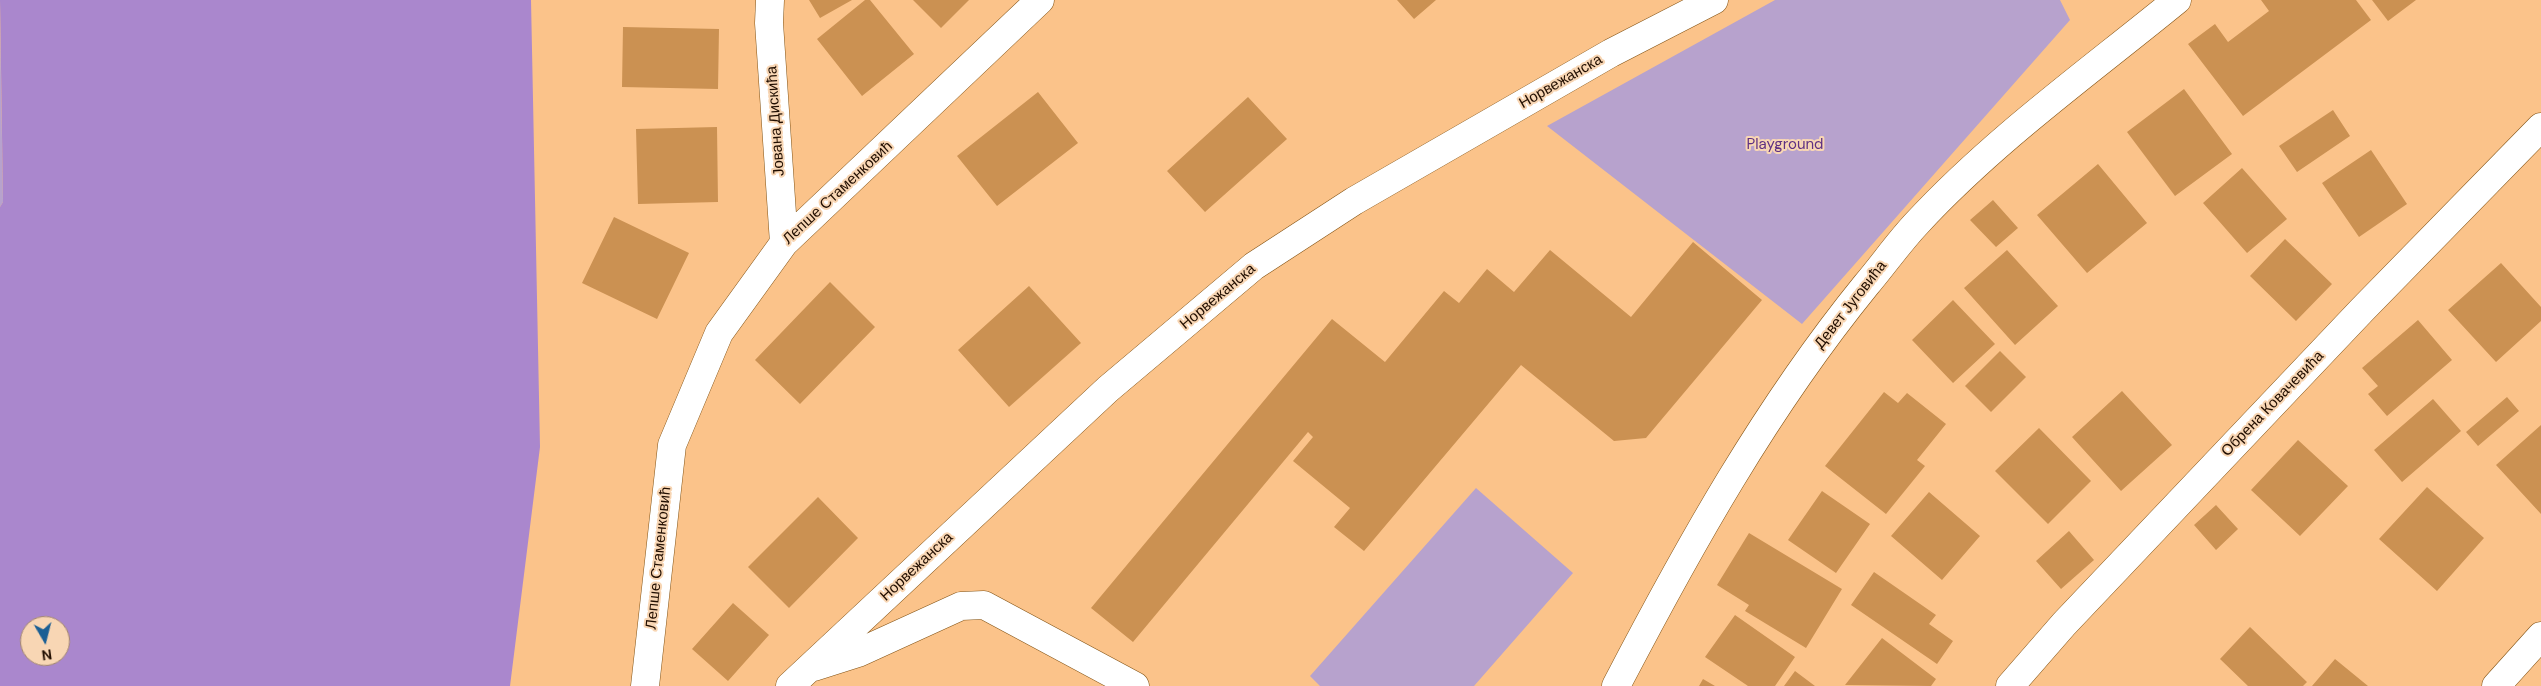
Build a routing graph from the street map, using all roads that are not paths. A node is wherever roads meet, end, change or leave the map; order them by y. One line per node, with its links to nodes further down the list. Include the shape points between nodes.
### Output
1 (770, 0): 6 (street, Јована Дискића)
2 (1040, 0): 6 (street, Лепше Стаменковић)
3 (1714, 0): 8 (street, Норвежанска, via 1611,53 1354,201 1254,266 1108,389)
4 (2177, 0): 11 (street, Девет Југовића, via 1993,150 1917,223 1828,332 1753,441 1667,588)
5 (2541, 127): 12 (street, Обрена Ковачевића, via 2294,381 2064,624)
6 (784, 243): 9 (street, Лепше Стаменковић, via 719,333 672,445)
7 (2541, 636): 13 (street)
8 (799, 677): 10 (street, via 961,606 984,605)
9 (645, 686)
10 (1135, 686)
11 (1616, 686)
12 (2010, 686)
13 (2496, 686)

